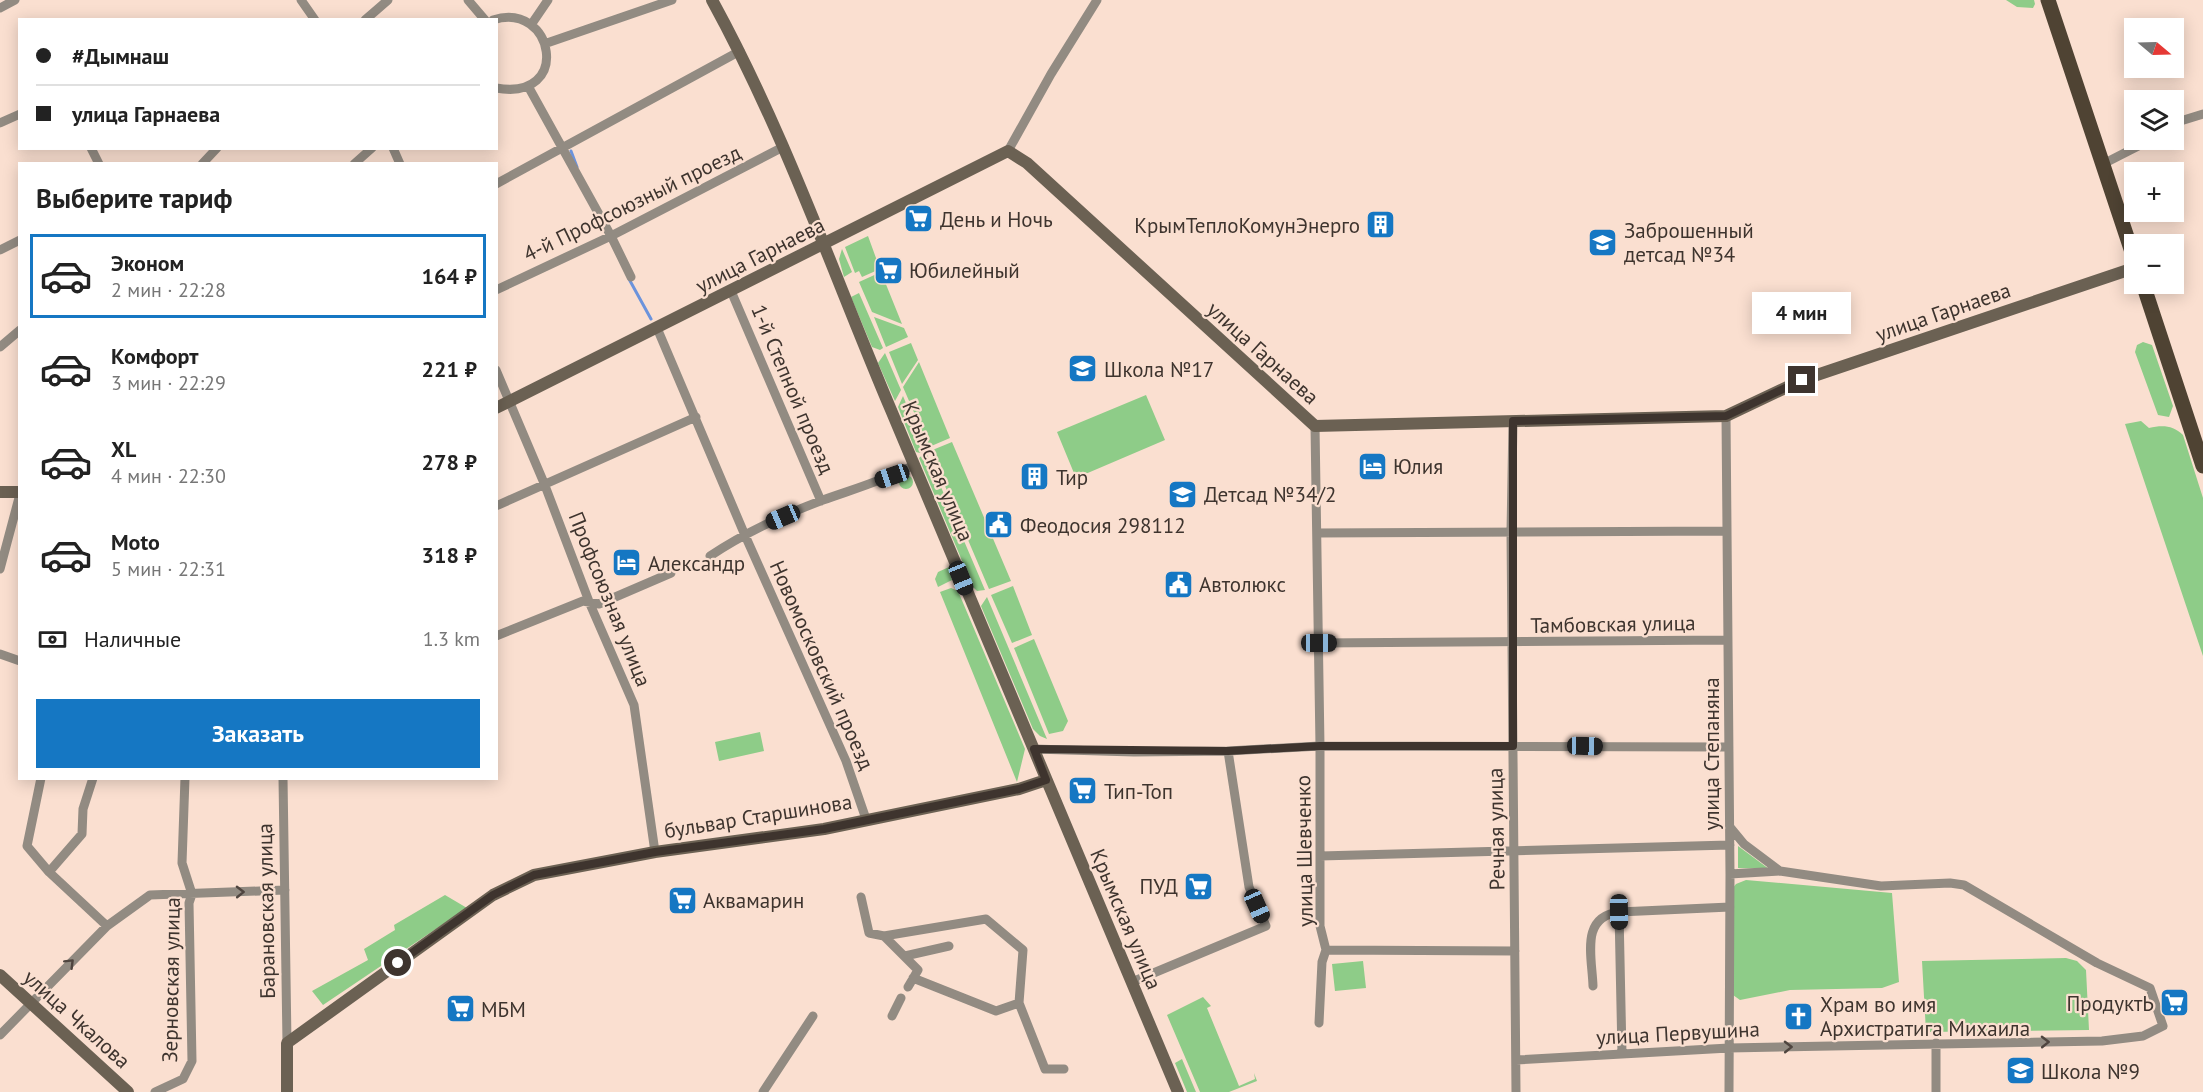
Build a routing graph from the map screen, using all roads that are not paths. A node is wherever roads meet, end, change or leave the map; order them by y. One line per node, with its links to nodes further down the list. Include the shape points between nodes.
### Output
1 (15, 0): 10 (street)
2 (301, 0): 11 (street)
3 (388, 0): 12 (street)
4 (468, 0): 13 (street)
5 (548, 0): 15 (street)
6 (672, 0): 16 (street)
7 (712, 0): 17 (street, Крымская улица)
8 (1097, 0): 29 (street)
9 (2048, 0): 32 (main road)
10 (0, 8)
11 (314, 18)
12 (368, 18)
13 (483, 18)
14 (497, 18): 15 (street, via 518,15)
15 (533, 22): 16 (street)
16 (547, 42): 18 (street, via 545,68)
17 (740, 51): 24 (street, Крымская улица); 25 (street)
18 (528, 86): 19 (street); 25 (street)
19 (498, 88)
20 (2203, 114): 22 (street)
21 (18, 115): 23 (street)
22 (2184, 120)
23 (0, 123)
24 (783, 147): 35 (street, 4-й Профсоюзный проезд); 37 (street, Крымская улица)
25 (564, 148): 33 (street); 35 (street)
26 (215, 150): 30 (street)
27 (370, 150): 31 (street)
28 (2130, 150): 32 (street)
29 (1008, 151): 37 (street, улица Гарнаева); 53 (street, улица Гарнаева, via 1027,163)
30 (204, 162)
31 (356, 162)
32 (2103, 164): 34 (main road)
33 (498, 183)
34 (2126, 234)
35 (611, 236): 40 (street); 41 (street, 4-й Профсоюзный проезд)
36 (18, 241): 38 (street)
37 (824, 245): 42 (street, улица Гарнаева); 54 (street, Крымская улица)
38 (0, 250)
39 (2124, 271): 50 (street, улица Гарнаева, via 1802,380)
40 (631, 277)
41 (498, 289)
42 (731, 291): 44 (street, улица Гарнаева); 60 (street, 1-й Степной проезд)
43 (2146, 294): 55 (main road)
44 (657, 328): 48 (street, улица Гарнаева); 51 (street, Новомосковский проезд)
45 (18, 332): 46 (street)
46 (0, 347)
47 (498, 374): 48 (street, Профсоюзная улица)
48 (510, 401): 49 (street, улица Гарнаева); 56 (street, Профсоюзная улица)
49 (498, 407)
50 (1726, 416): 52 (street, улица Гарнаева); 62 (street, улица Степаняна)
51 (696, 417): 56 (street); 64 (street, Новомосковский проезд)
52 (1513, 421): 53 (street, улица Гарнаева); 63 (street, Речная улица)
53 (1315, 426): 65 (street, улица Шевченко)
54 (914, 465): 60 (street); 79 (street, Крымская улица)
55 (2203, 466)
56 (544, 483): 61 (street); 69 (street, Профсоюзная улица)
57 (0, 492): 58 (street)
58 (18, 493)
59 (18, 501): 67 (street)
60 (821, 501): 64 (street)
61 (498, 505)
62 (1727, 531): 63 (street); 71 (street, улица Степаняна)
63 (1511, 532): 65 (street); 73 (street, Речная улица)
64 (744, 533): 66 (street); 86 (street, Новомосковский проезд, via 846,761)
65 (1317, 533): 72 (street, улица Шевченко)
66 (710, 556)
67 (0, 569)
68 (671, 573): 69 (street, via 599,604)
69 (590, 604): 70 (street, via 583,601); 89 (street, Профсоюзная улица, via 634,705)
70 (498, 635)
71 (1728, 640): 73 (street, Тамбовская улица); 78 (street, улица Степаняна)
72 (1319, 643): 73 (street, Тамбовская улица); 76 (street, улица Шевченко)
73 (1512, 643): 77 (street, Речная улица)
74 (0, 654): 75 (street)
75 (18, 660)
76 (1320, 746): 77 (street); 80 (street); 91 (street, улица Шевченко)
77 (1513, 746): 78 (street); 90 (street, Речная улица)
78 (1729, 747): 87 (street, улица Степаняна)
79 (1034, 749): 80 (street); 85 (street, Крымская улица)
80 (1228, 751): 107 (street, via 1249,887 1266,926)
81 (41, 780): 93 (street, via 27,846)
82 (92, 780): 93 (street, via 83,808 82,834)
83 (185, 780): 96 (street, Зерновская улица, via 182,863)
84 (283, 780): 95 (street, Барановская улица)
85 (1046, 780): 86 (street, бульвар Старшинова, via 1019,789); 107 (street, Крымская улица)
86 (866, 819): 89 (street, бульвар Старшинова, via 824,829)
87 (1730, 827): 88 (street, улица Степаняна); 92 (street, via 1744,844)
88 (1730, 845): 90 (street); 94 (street, улица Степаняна)
89 (655, 852): 116 (street, бульвар Старшинова, via 534,875 493,895)
90 (1514, 853): 91 (street); 104 (street, Речная улица)
91 (1320, 856): 103 (street, улица Шевченко, via 1320,926)
92 (1780, 871): 94 (street); 117 (street, улица Первушина, one-way to 92, via 2102,1041 2143,1036 2163,1026 2150,988 2097,963 1964,885 1881,886)
93 (49, 872): 100 (street)
94 (1730, 874): 98 (street, улица Степаняна)
95 (285, 890): 96 (street, one-way to 95); 116 (street, Барановская улица)
96 (192, 894): 100 (street, via 150,895); 123 (street, Зерновская улица, via 192,1061 183,1079)
97 (861, 897): 101 (street, via 869,933)
98 (1730, 907): 99 (street); 118 (street, улица Степаняна)
99 (1619, 912): 108 (street, via 1599,918 1591,933); 119 (street)
100 (107, 926): 110 (street, one-way to 100)
101 (884, 936): 105 (street); 111 (street, via 986,919 1023,951)
102 (949, 946): 105 (street)
103 (1326, 950): 104 (street); 114 (street, улица Шевченко)
104 (1515, 951): 120 (street, Речная улица)
105 (904, 956): 111 (street, via 918,970 910,982 996,1011)
106 (0, 975): 110 (street, улица Чкалова)
107 (1132, 982): 126 (street, Крымская улица)
108 (1593, 986)
109 (901, 998): 113 (street)
110 (31, 1001): 115 (street); 122 (street, улица Чкалова)
111 (1019, 1003): 121 (street, via 1045,1069)
112 (813, 1016): 125 (street)
113 (892, 1016)
114 (1319, 1023)
115 (0, 1035)
116 (287, 1043): 124 (street)
117 (1936, 1043): 118 (street, улица Первушина, one-way to 117); 129 (street)
118 (1729, 1048): 119 (street, улица Первушина); 128 (street, улица Степаняна)
119 (1622, 1054): 120 (street, улица Первушина)
120 (1516, 1060): 127 (street, Речная улица)
121 (1064, 1069)
122 (128, 1092)
123 (155, 1092)
124 (287, 1092)
125 (763, 1092)
126 (1178, 1092)
127 (1516, 1092)
128 (1729, 1092)
129 (1936, 1092)

